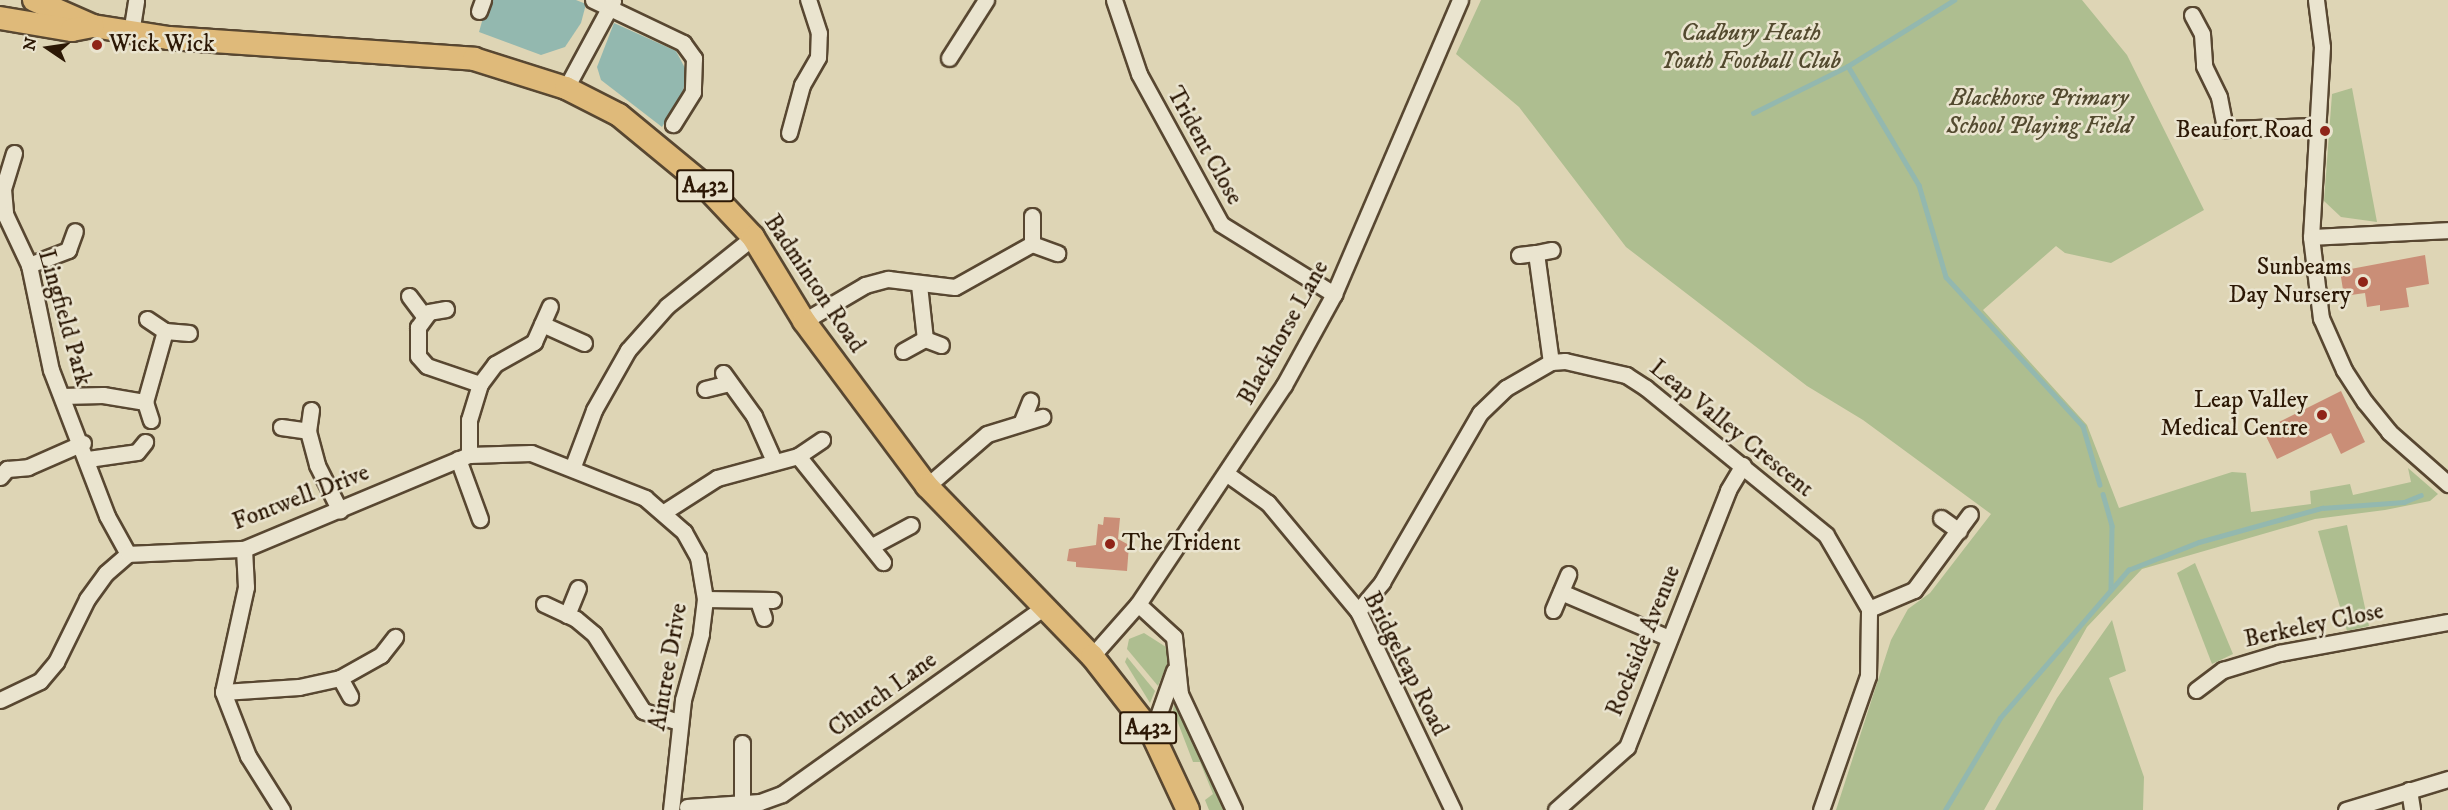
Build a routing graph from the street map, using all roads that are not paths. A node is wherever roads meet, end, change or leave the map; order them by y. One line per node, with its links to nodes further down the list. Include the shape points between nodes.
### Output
1 (34, 0): 12 (main road, Badminton Road / A432)
2 (136, 0): 13 (street)
3 (593, 0): 9 (street)
4 (808, 0): 18 (street, via 819,33 818,57 802,85)
5 (986, 0): 14 (street)
6 (1114, 0): 33 (street, Trident Close, via 1139,74 1221,224)
7 (1460, 0): 33 (street, Blackhorse Lane)
8 (2316, 0): 17 (street, via 2322,47)
9 (612, 4): 15 (street); 16 (street, via 683,43 694,58 693,92)
10 (2192, 15): 17 (street, via 2202,34 2204,66 2219,97 2225,129)
11 (0, 18): 12 (main road, Badminton Road / A432, via 72,30)
12 (93, 26): 13 (main road, Badminton Road / A432)
13 (131, 33): 15 (main road, Badminton Road / A432, via 443,53 508,66)
14 (949, 58)
15 (566, 88): 24 (main road, Badminton Road / A432, via 619,115 665,151)
16 (673, 124)
17 (2316, 126): 25 (street)
18 (789, 133)
19 (14, 153): 20 (street, Lingfield Park)
20 (2, 188): 31 (street, Lingfield Park, via 5,213)
21 (1032, 216): 26 (street)
22 (2448, 230): 25 (street)
23 (75, 231): 31 (street, via 68,250)
24 (753, 237): 39 (main road, Badminton Road / A432); 67 (street, via 667,306 628,350 594,410)
25 (2311, 237): 70 (street, via 2321,318 2344,370 2389,432)
26 (1032, 244): 28 (street); 32 (street, via 972,281 955,287)
27 (1552, 250): 29 (street)
28 (1057, 253)
29 (1536, 253): 30 (street); 47 (street)
30 (1519, 255)
31 (29, 265): 50 (street, Lingfield Park, via 44,341)
32 (919, 285): 39 (street, via 888,279 865,285); 43 (street)
33 (1334, 294): 69 (street, Blackhorse Lane)
34 (409, 296): 37 (street)
35 (550, 306): 40 (street)
36 (446, 309): 37 (street)
37 (424, 316): 48 (street, via 415,339 418,356 427,366)
38 (147, 319): 41 (street)
39 (804, 321): 71 (main road, Badminton Road / A432)
40 (542, 324): 44 (street); 48 (street, via 534,342 495,364)
41 (165, 331): 42 (street); 52 (street)
42 (189, 333)
43 (925, 339): 45 (street); 46 (street)
44 (584, 343)
45 (941, 345)
46 (903, 351)
47 (1551, 362): 66 (street, Leap Valley Crescent, via 1565,361 1626,375); 92 (street, via 1506,388 1480,413 1382,582)
48 (480, 384): 63 (street)
49 (705, 389): 65 (street, via 726,378 754,416)
50 (62, 396): 52 (street, via 103,395); 61 (street, Lingfield Park)
51 (1030, 401): 56 (street)
52 (145, 402): 55 (street)
53 (311, 410): 58 (street)
54 (1042, 417): 56 (street)
55 (151, 420)
56 (1022, 421): 71 (street, via 987,434)
57 (280, 427): 58 (street)
58 (308, 431): 72 (street, via 316,465)
59 (822, 440): 62 (street)
60 (145, 442): 64 (street, via 137,452)
61 (83, 443): 64 (street, Lingfield Park); 68 (street, via 28,467)
62 (798, 456): 65 (street); 79 (street)
63 (463, 457): 67 (street, Fontwell Drive, via 531,453); 72 (street, Fontwell Drive); 76 (street)
64 (88, 459): 81 (street, Lingfield Park, via 107,516)
65 (774, 461): 73 (street, via 717,478)
66 (1743, 465): 90 (street, Leap Valley Crescent, via 1826,535); 97 (street, Rockside Avenue)
67 (573, 466): 73 (street, Aintree Drive, via 645,498)
68 (2, 468)
69 (1227, 474): 88 (street, Blackhorse Lane); 92 (street, Bridgeleap Road, via 1268,503)
70 (2448, 484)
71 (927, 486): 89 (main road, Badminton Road / A432)
72 (340, 511): 80 (street, Fontwell Drive)
73 (664, 512): 86 (street, Aintree Drive, via 684,532 698,557)
74 (1970, 514): 78 (street)
75 (1941, 518): 78 (street)
76 (480, 519)
77 (911, 525): 79 (street)
78 (1959, 531): 90 (street, via 1914,590)
79 (872, 546): 82 (street)
80 (244, 549): 81 (street, Fontwell Drive); 102 (street, via 246,587)
81 (128, 554): 104 (street, via 106,573 87,599 56,662 40,681)
82 (883, 562)
83 (1568, 574): 85 (street)
84 (579, 588): 93 (street)
85 (1561, 592): 91 (street); 97 (street)
86 (705, 599): 94 (street, via 765,600); 105 (street, Aintree Drive)
87 (544, 604): 93 (street)
88 (1138, 604): 98 (street, Blackhorse Lane); 99 (street, via 1174,637)
89 (1043, 608): 98 (main road, Badminton Road / A432); 110 (street, Church Lane, via 782,794)
90 (1869, 609): 117 (street, via 1868,676)
91 (1553, 610)
92 (1358, 611): 115 (street, Bridgeleap Road)
93 (567, 615): 105 (street, via 594,634 644,711)
94 (764, 618)
95 (2448, 622): 101 (street, Berkeley Close, via 2279,653 2223,670)
96 (395, 637): 100 (street, via 381,655)
97 (1669, 638): 116 (street, Rockside Avenue, via 1626,747)
98 (1092, 656): 106 (main road, Badminton Road / A432)
99 (1176, 665): 106 (street); 114 (street, via 1180,694)
100 (340, 678): 102 (street, via 299,687); 103 (street)
101 (2196, 690)
102 (223, 692): 112 (street, via 244,747)
103 (350, 696)
104 (0, 700)
105 (679, 722): 111 (street, Aintree Drive)
106 (1152, 733): 113 (main road, Badminton Road / A432)
107 (742, 743): 110 (street)
108 (2448, 779): 109 (street)
109 (2409, 790): 118 (street); 119 (street)
110 (742, 803): 111 (street, Church Lane)
111 (679, 809)
112 (282, 810)
113 (1188, 810)
114 (1234, 810)
115 (1453, 810)
116 (1556, 810)
117 (1821, 810)
118 (2346, 810)
119 (2412, 810)

